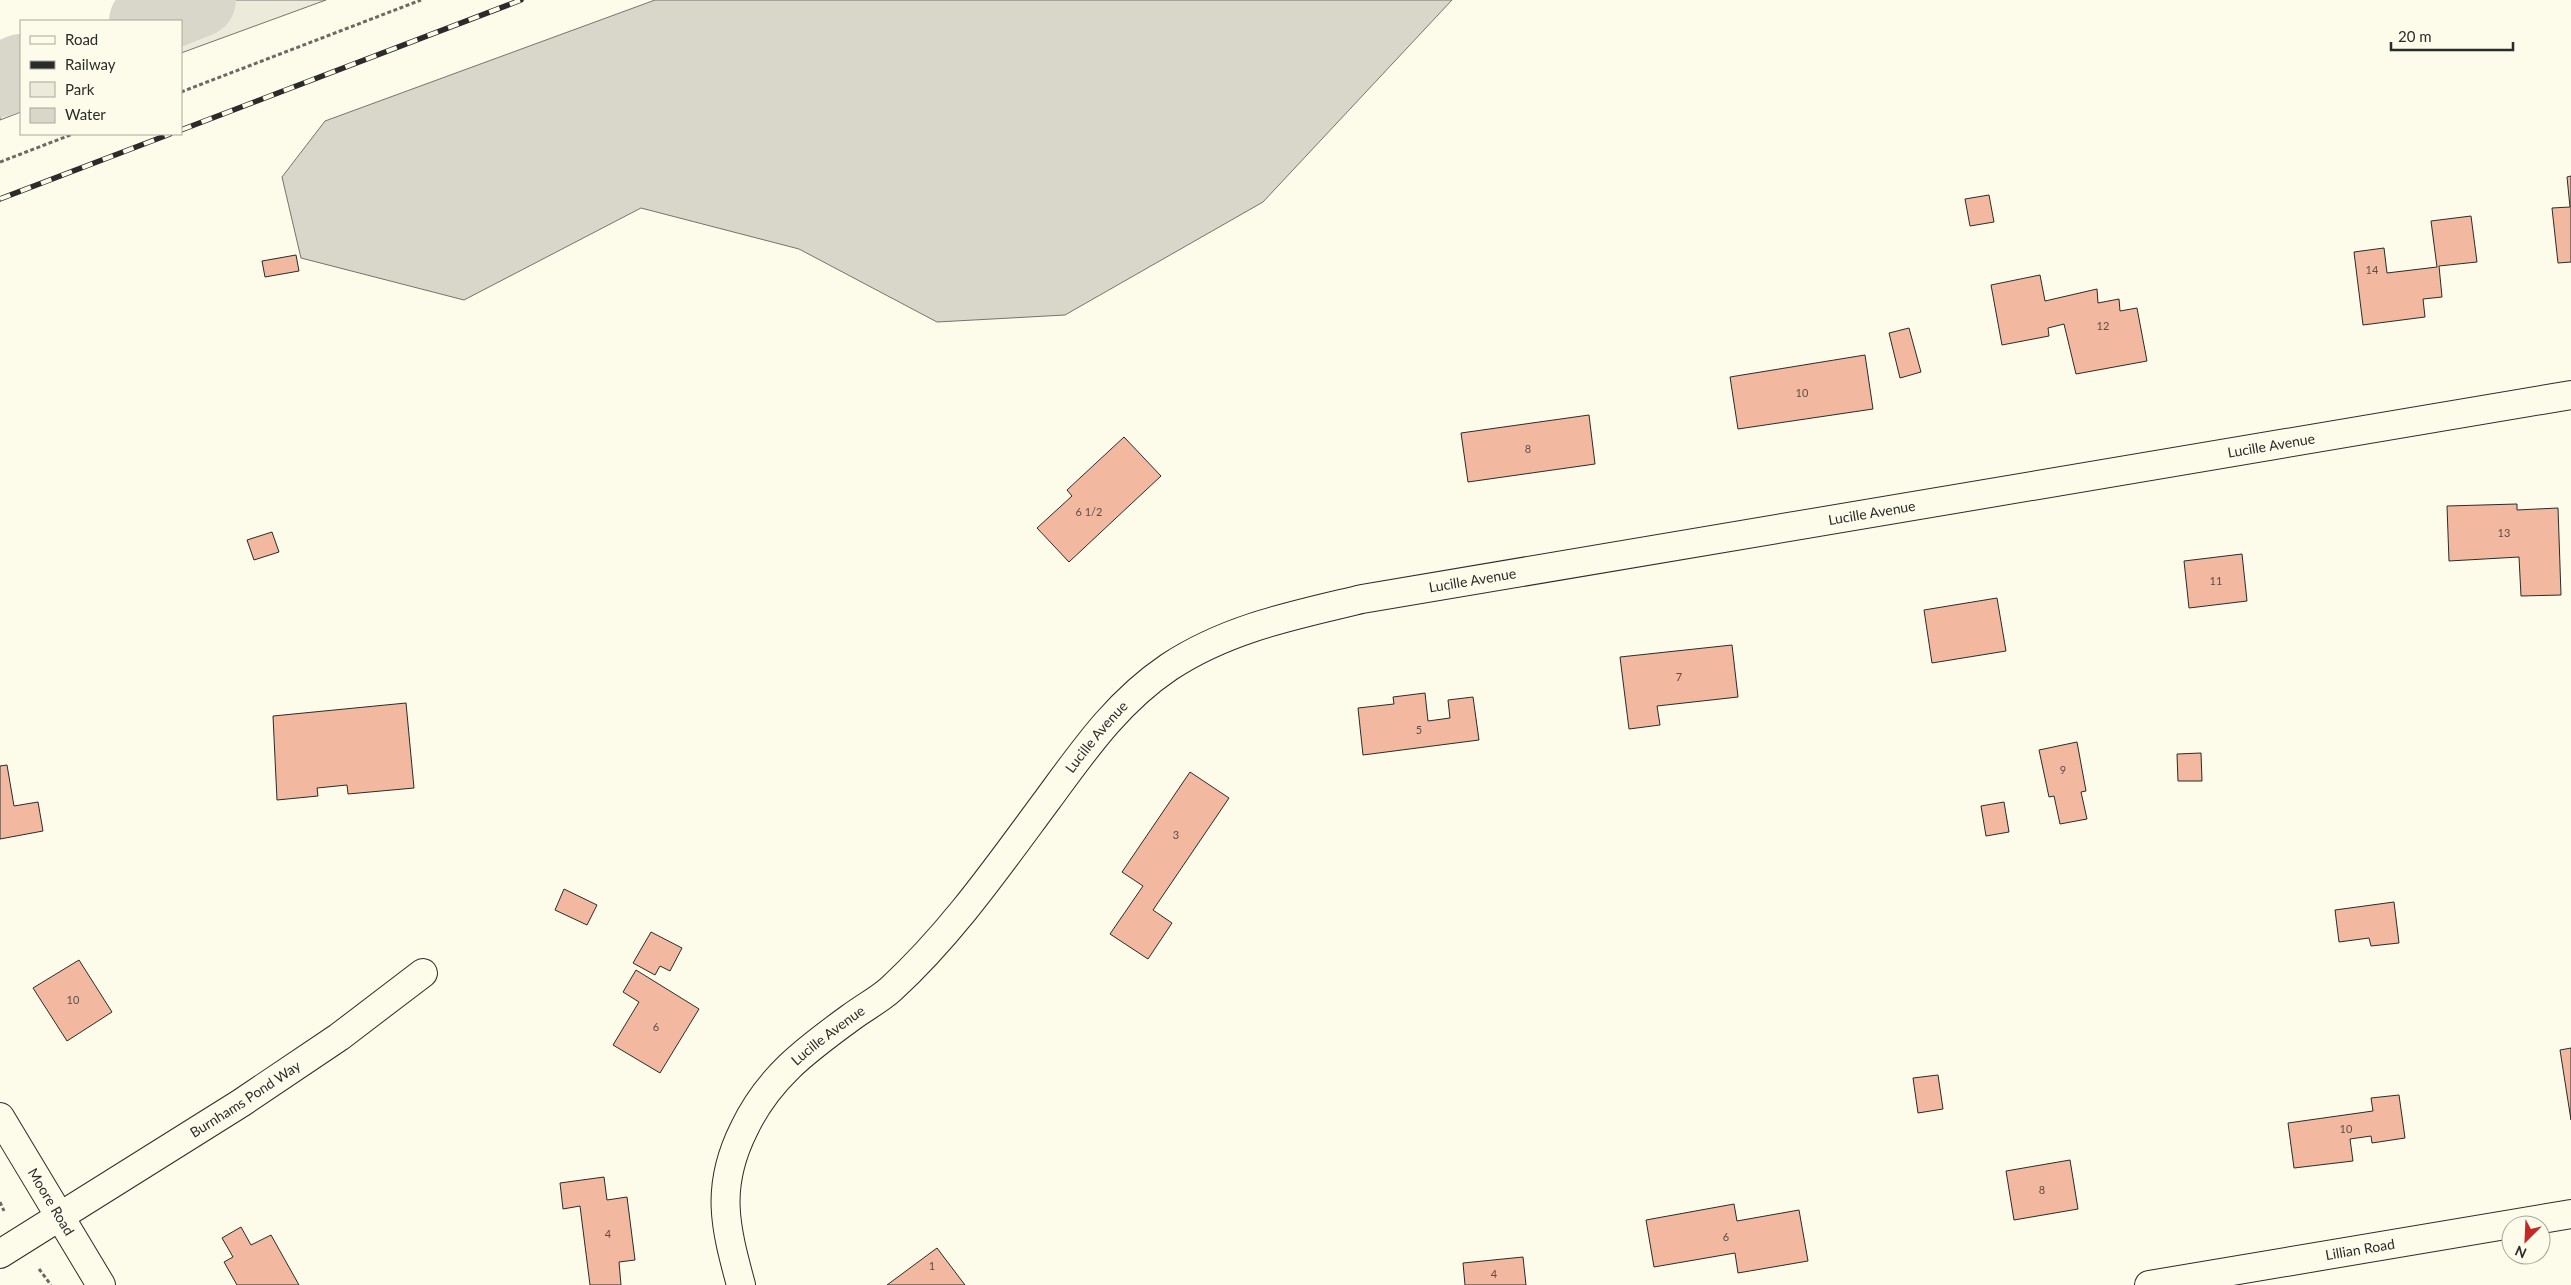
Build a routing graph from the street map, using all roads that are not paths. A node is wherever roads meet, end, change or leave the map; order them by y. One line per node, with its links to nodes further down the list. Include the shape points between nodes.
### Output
1 (2571, 395): 8 (street, Lucille Avenue, via 1362,599 1239,630 1200,648 1141,688 1115,711 1087,744 965,911 916,964 889,991 803,1052 775,1079 743,1130 730,1165 724,1203)
2 (423, 973): 5 (street, Burnhams Pond Way, via 340,1037)
3 (0, 1117): 5 (street, Moore Road)
4 (2571, 1214): 9 (street, Lillian Road)
5 (60, 1217): 6 (street, Burnhams Pond Way); 7 (street, Moore Road)
6 (0, 1254)
7 (101, 1285)
8 (741, 1285)
9 (2149, 1285)

